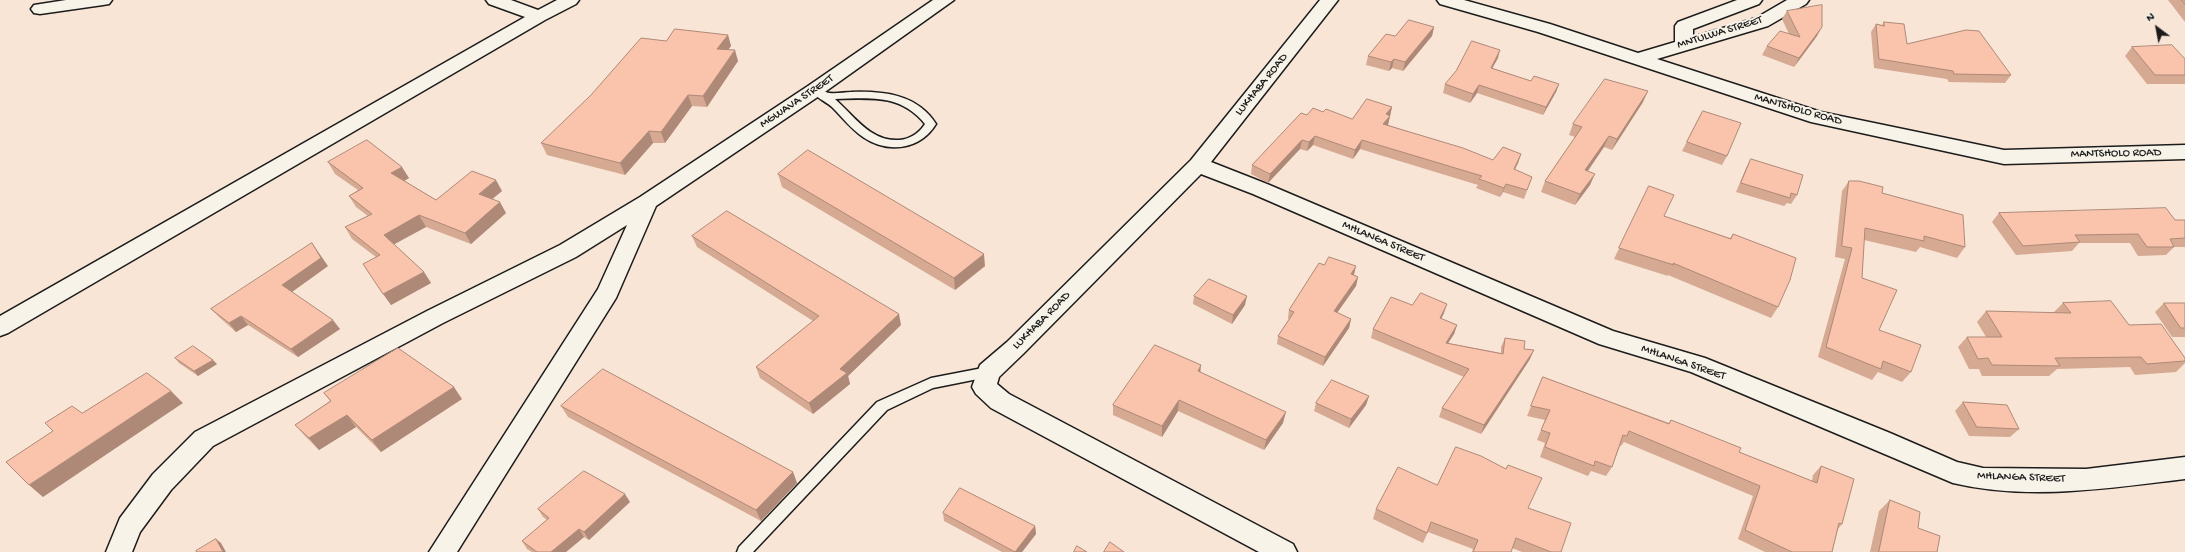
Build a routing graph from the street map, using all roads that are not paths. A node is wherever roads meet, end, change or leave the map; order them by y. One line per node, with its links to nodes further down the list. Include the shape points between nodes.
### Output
1 (103, 0): 9 (street)
2 (495, 0): 10 (street)
3 (570, 0): 10 (street)
4 (946, 0): 13 (street, MGWAVA STREET)
5 (1329, 0): 15 (street, LUKHABA ROAD)
6 (1446, 0): 12 (street, MANTSHOLO ROAD, via 1544,28)
7 (1753, 0): 11 (street, via 1684,26)
8 (1800, 0): 11 (street, MNTULWA STREET, via 1762,22)
9 (40, 9)
10 (539, 16): 17 (street)
11 (1684, 43): 12 (street, MNTULWA STREET)
12 (1637, 59): 14 (street, MANTSHOLO ROAD, via 1818,118 2004,157)
13 (821, 93): 13 (lane, via 854,125 869,137 881,142 896,144 919,139 931,124 924,114 899,99 884,95); 16 (street, MGWAVA STREET)
14 (2185, 152)
15 (1198, 165): 18 (street, LUKHABA ROAD); 19 (street, MHLANGA STREET, via 1607,338 1697,365 1953,472 1983,479 2086,480)
16 (647, 202): 20 (street, MGWAVA STREET, via 568,251 435,317 204,439 162,482 129,526); 21 (street, via 608,292)
17 (0, 327)
18 (988, 372): 22 (lane, via 931,383 882,406); 23 (street, via 984,387 1000,401)
19 (2185, 468)
20 (119, 552)
21 (442, 552)
22 (744, 552)
23 (1284, 552)

